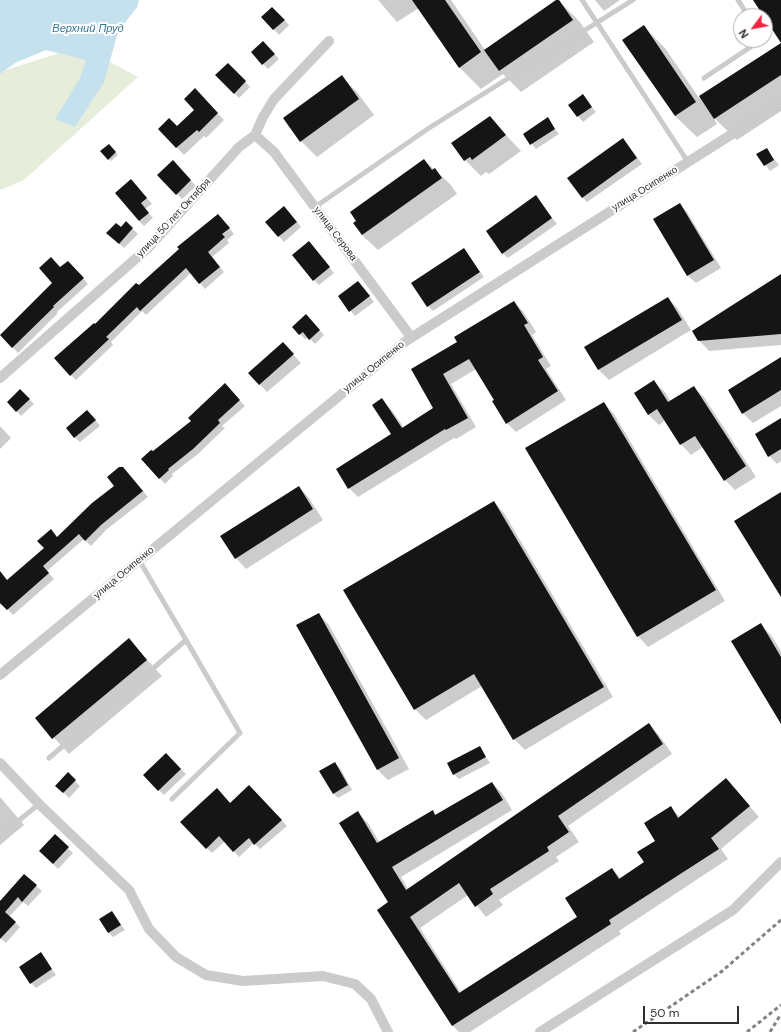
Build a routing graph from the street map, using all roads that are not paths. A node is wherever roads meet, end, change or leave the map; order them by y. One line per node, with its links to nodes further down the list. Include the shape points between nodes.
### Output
1 (582, 0): 3 (lane)
2 (633, 0): 3 (lane)
3 (597, 23): 9 (lane); 10 (lane, via 429,128)
4 (329, 41): 8 (street, улица 50 лет Октября, via 274,98)
5 (749, 48): 6 (lane)
6 (704, 78)
7 (781, 103): 9 (street, улица Осипенко)
8 (255, 135): 10 (street, улица Серова, via 274,152); 12 (street, улица 50 лет Октября, via 239,147 149,247)
9 (688, 162): 11 (street, улица Осипенко)
10 (315, 206): 11 (street, улица Серова)
11 (411, 337): 13 (street, улица Осипенко)
12 (0, 378)
13 (139, 560): 14 (lane); 15 (street, улица Осипенко)
14 (186, 640): 16 (lane); 18 (lane, via 240,733)
15 (0, 675)
16 (49, 758)
17 (0, 763): 19 (street)
18 (172, 799)
19 (39, 804): 20 (lane); 22 (street, via 129,890 149,929 176,958 206,975 243,980 324,976 355,984 370,999)
20 (0, 836)
21 (781, 862): 23 (street, via 733,910)
22 (388, 1032)
23 (540, 1032)

